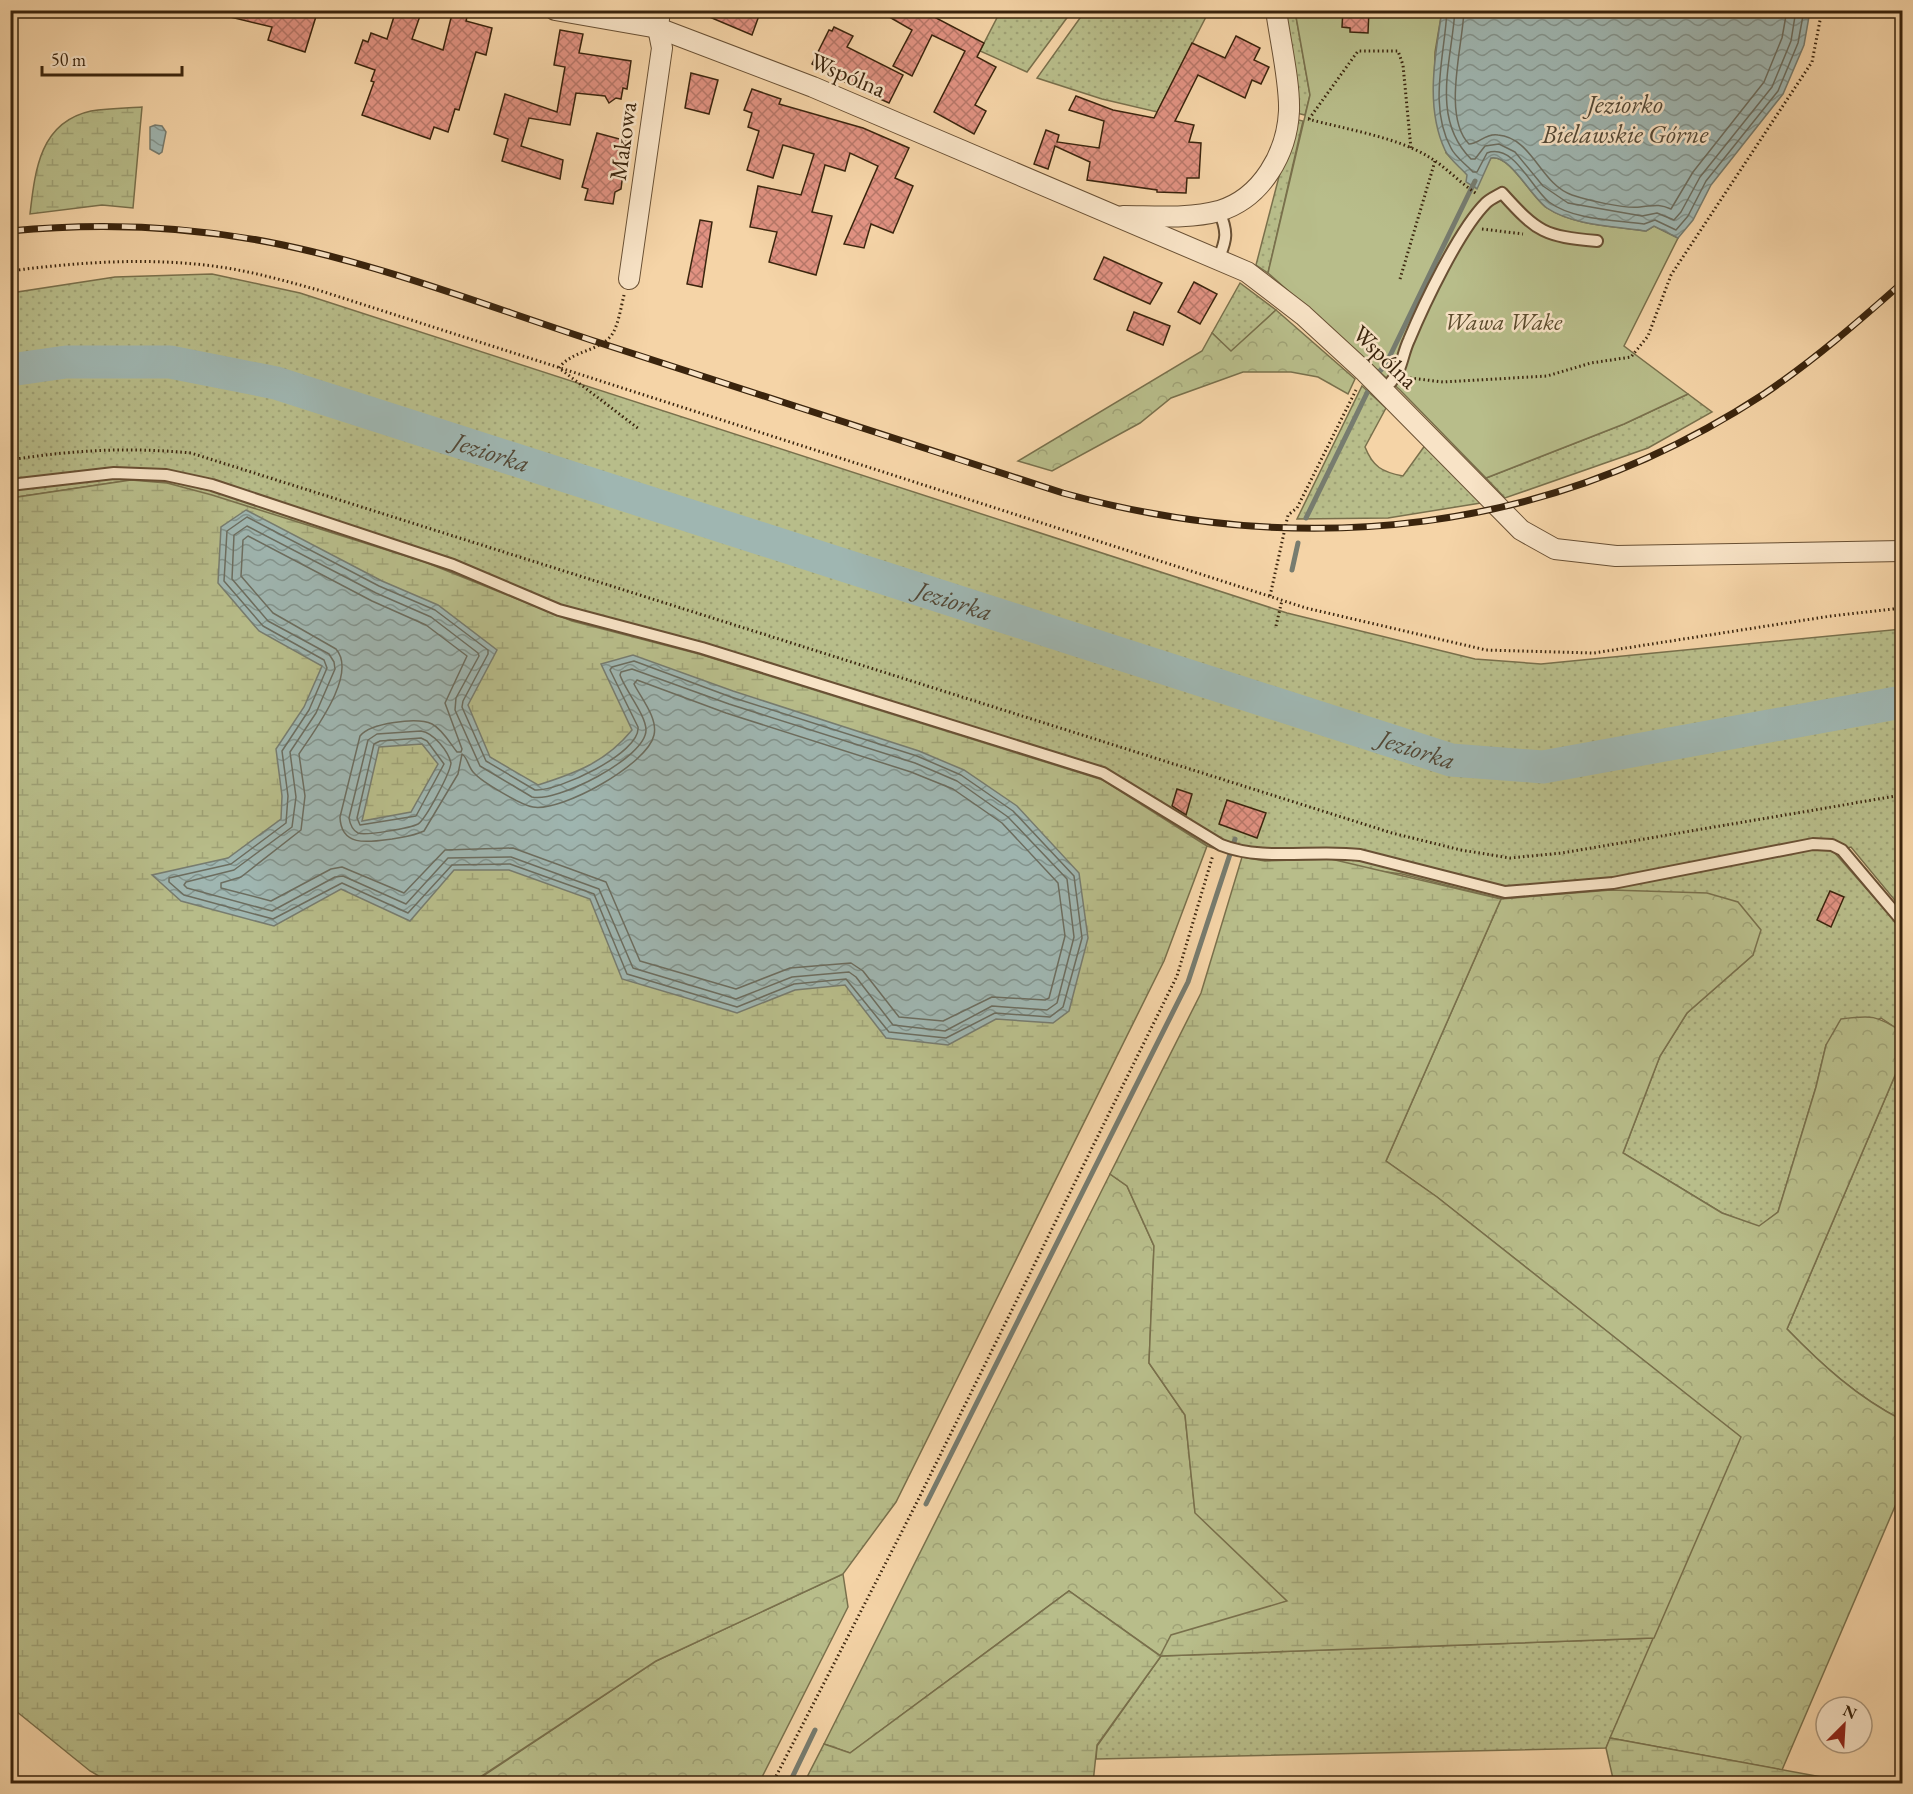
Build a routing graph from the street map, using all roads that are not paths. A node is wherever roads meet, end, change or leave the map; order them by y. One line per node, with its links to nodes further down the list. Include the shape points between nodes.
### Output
1 (555, 10): 3 (street, Wspólna)
2 (1276, 10): 4 (street, Wspólna, via 1289,106 1281,143 1275,164 1263,182)
3 (659, 20): 5 (street, Wspólna); 8 (street, Makowa, via 662,48)
4 (1219, 211): 5 (street, Wspólna); 7 (lane, via 1226,241)
5 (1113, 216): 7 (street, Wspólna)
6 (1597, 241): 9 (lane, via 1556,237 1539,229 1502,193 1486,202 1429,298)
7 (1218, 260): 11 (street, Wspólna, via 1247,272 1304,315 1533,538 1567,552 1602,555)
8 (629, 279)
9 (1394, 379)
10 (10, 484): 12 (lane, via 114,473 166,475 212,485 453,565 559,610 702,648 1103,773 1240,853 1360,855 1505,892 1613,883 1813,844 1832,845 1842,850)
11 (1902, 551)
12 (1902, 921)

